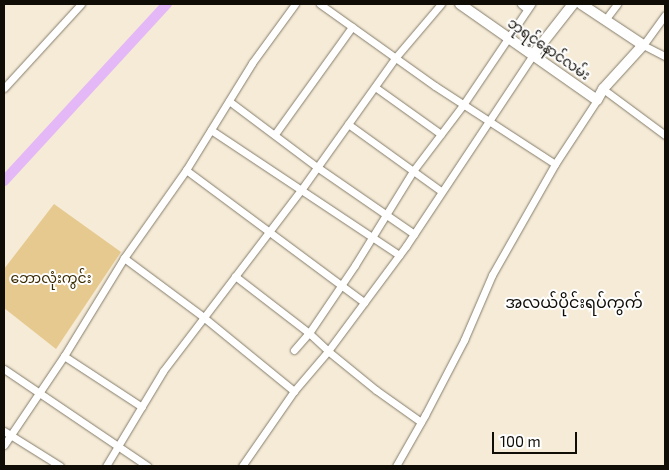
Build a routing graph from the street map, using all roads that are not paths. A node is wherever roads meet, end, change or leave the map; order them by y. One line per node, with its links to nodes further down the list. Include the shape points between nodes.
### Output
1 (81, 4): 20 (street)
2 (295, 4): 22 (street)
3 (320, 4): 13 (street)
4 (441, 4): 18 (street)
5 (460, 4): 14 (street, ဘုရင့်နောင်လမ်း)
6 (521, 4): 10 (street)
7 (573, 4): 16 (street)
8 (581, 4): 12 (street)
9 (617, 4): 12 (street)
10 (529, 6): 14 (street)
11 (665, 15): 15 (street)
12 (605, 20): 15 (street)
13 (352, 27): 18 (street); 28 (street)
14 (508, 37): 16 (street, ဘုရင့်နောင်လမ်း); 24 (street)
15 (643, 45): 17 (street); 21 (street)
16 (533, 55): 23 (street, ဘုရင့်နောင်လမ်း); 25 (street)
17 (665, 56)
18 (395, 58): 19 (street); 24 (street)
19 (375, 87): 26 (street); 29 (street)
20 (4, 88)
21 (603, 89): 23 (street); 30 (street)
22 (229, 100): 27 (street); 28 (street)
23 (597, 100): 31 (street)
24 (463, 104): 25 (street); 29 (street)
25 (488, 120): 31 (street); 36 (street)
26 (348, 124): 32 (street); 34 (street)
27 (211, 130): 33 (street); 35 (street)
28 (275, 134): 32 (street)
29 (441, 134): 34 (street)
30 (665, 135)
31 (555, 164): 55 (street, via 492,275 464,340)
32 (317, 167): 35 (street); 37 (street)
33 (186, 170): 38 (street); 42 (street)
34 (413, 171): 36 (street); 37 (street)
35 (301, 190): 38 (street); 40 (street)
36 (441, 192): 39 (street)
37 (387, 215): 39 (street); 40 (street)
38 (269, 233): 43 (street); 44 (street)
39 (414, 234): 41 (street)
40 (372, 237): 41 (street); 44 (street)
41 (399, 255): 45 (street)
42 (124, 258): 46 (street); 50 (street)
43 (235, 276): 46 (street); 47 (street)
44 (341, 285): 45 (street); 47 (street)
45 (364, 302): 49 (street)
46 (202, 316): 52 (street); 54 (street)
47 (309, 333): 48 (street); 49 (street)
48 (294, 350)
49 (328, 351): 52 (street); 55 (street)
50 (64, 356): 53 (street); 54 (street)
51 (4, 369): 53 (street)
52 (294, 392): 63 (street)
53 (39, 394): 57 (street); 59 (street)
54 (142, 407): 59 (street)
55 (421, 422): 64 (street)
56 (4, 431): 57 (street)
57 (11, 436): 58 (street); 60 (street)
58 (4, 445)
59 (117, 446): 61 (street); 62 (street)
60 (60, 466)
61 (106, 466)
62 (147, 466)
63 (242, 466)
64 (396, 466)

